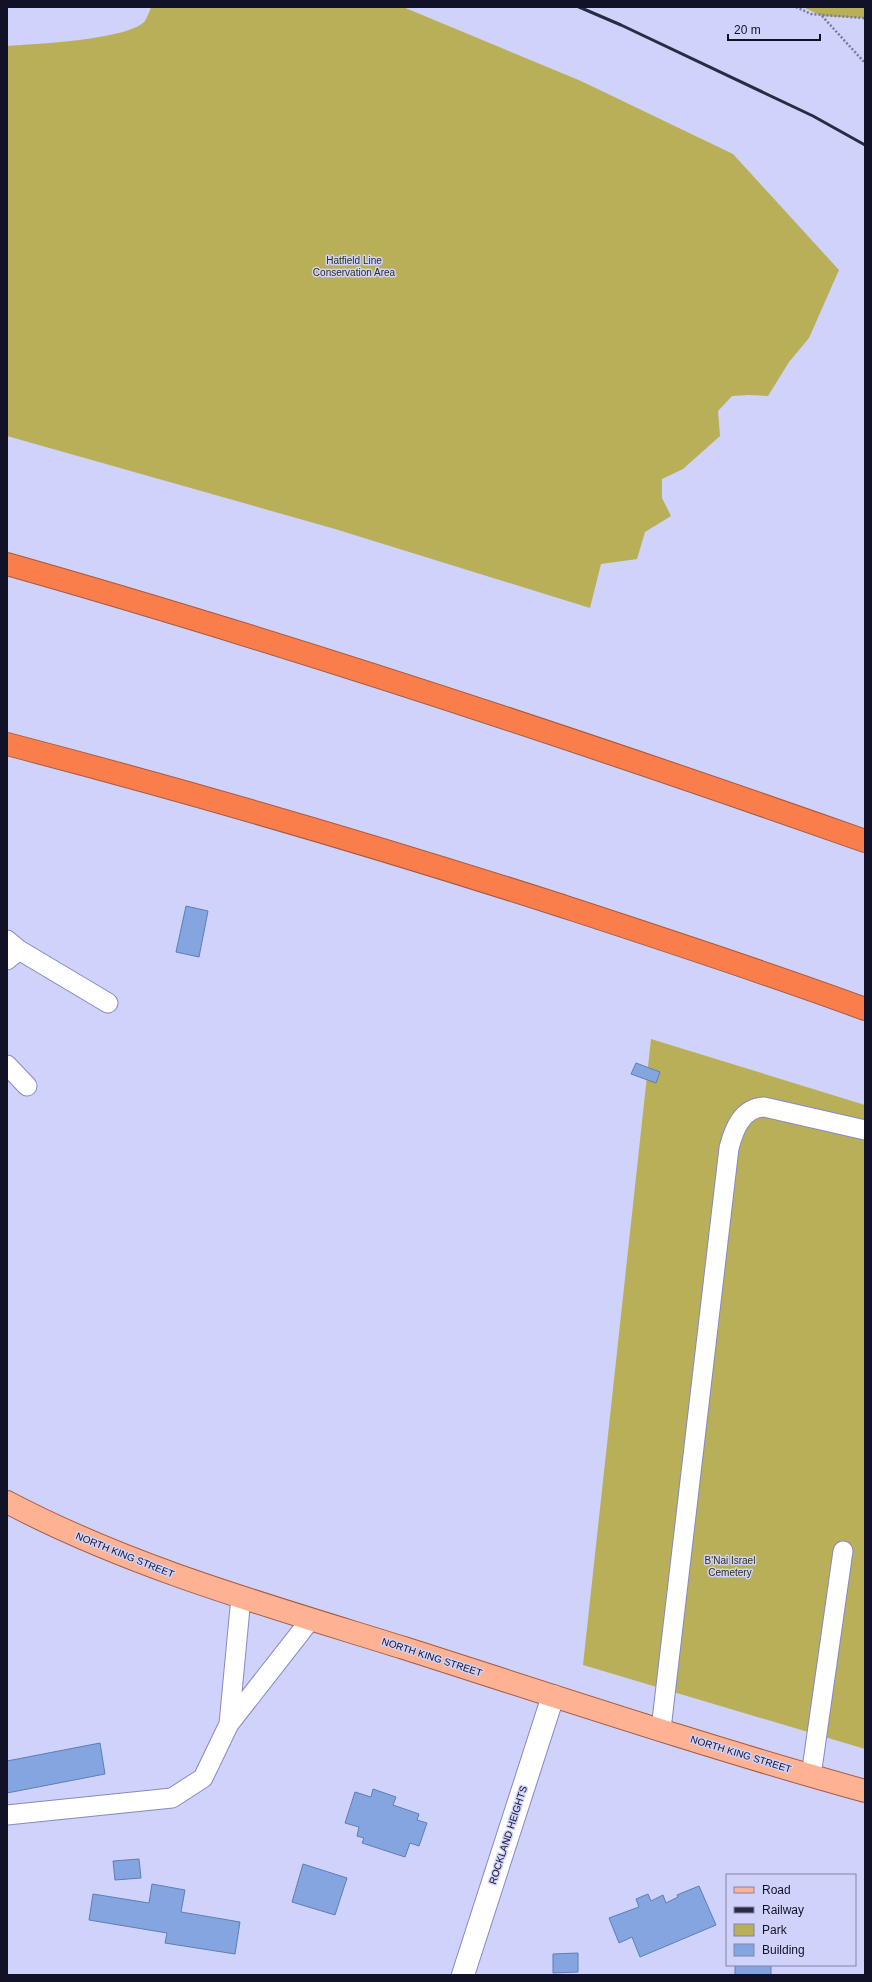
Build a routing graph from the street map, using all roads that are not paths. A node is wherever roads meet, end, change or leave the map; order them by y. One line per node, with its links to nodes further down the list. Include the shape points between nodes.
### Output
1 (7, 564): 3 (highway, via 238,631 436,694)
2 (7, 744): 6 (highway, via 212,799 418,860 638,930)
3 (865, 841)
4 (11, 950): 5 (lane)
5 (108, 1003)
6 (865, 1009)
7 (7, 1065): 8 (lane)
8 (27, 1086)
9 (865, 1130): 16 (lane, via 757,1107 743,1116 732,1136)
10 (7, 1502): 12 (main road, NORTH KING STREET, via 46,1523 151,1567)
11 (842, 1551): 17 (lane)
12 (241, 1597): 13 (main road, NORTH KING STREET); 15 (lane)
13 (311, 1619): 14 (main road, NORTH KING STREET); 15 (lane)
14 (553, 1696): 16 (main road, NORTH KING STREET); 20 (street, ROCKLAND HEIGHTS)
15 (229, 1724): 19 (lane, via 204,1778 172,1798)
16 (661, 1729): 17 (main road, NORTH KING STREET)
17 (811, 1776): 18 (main road, NORTH KING STREET)
18 (865, 1791)
19 (7, 1815)
20 (463, 1975)

